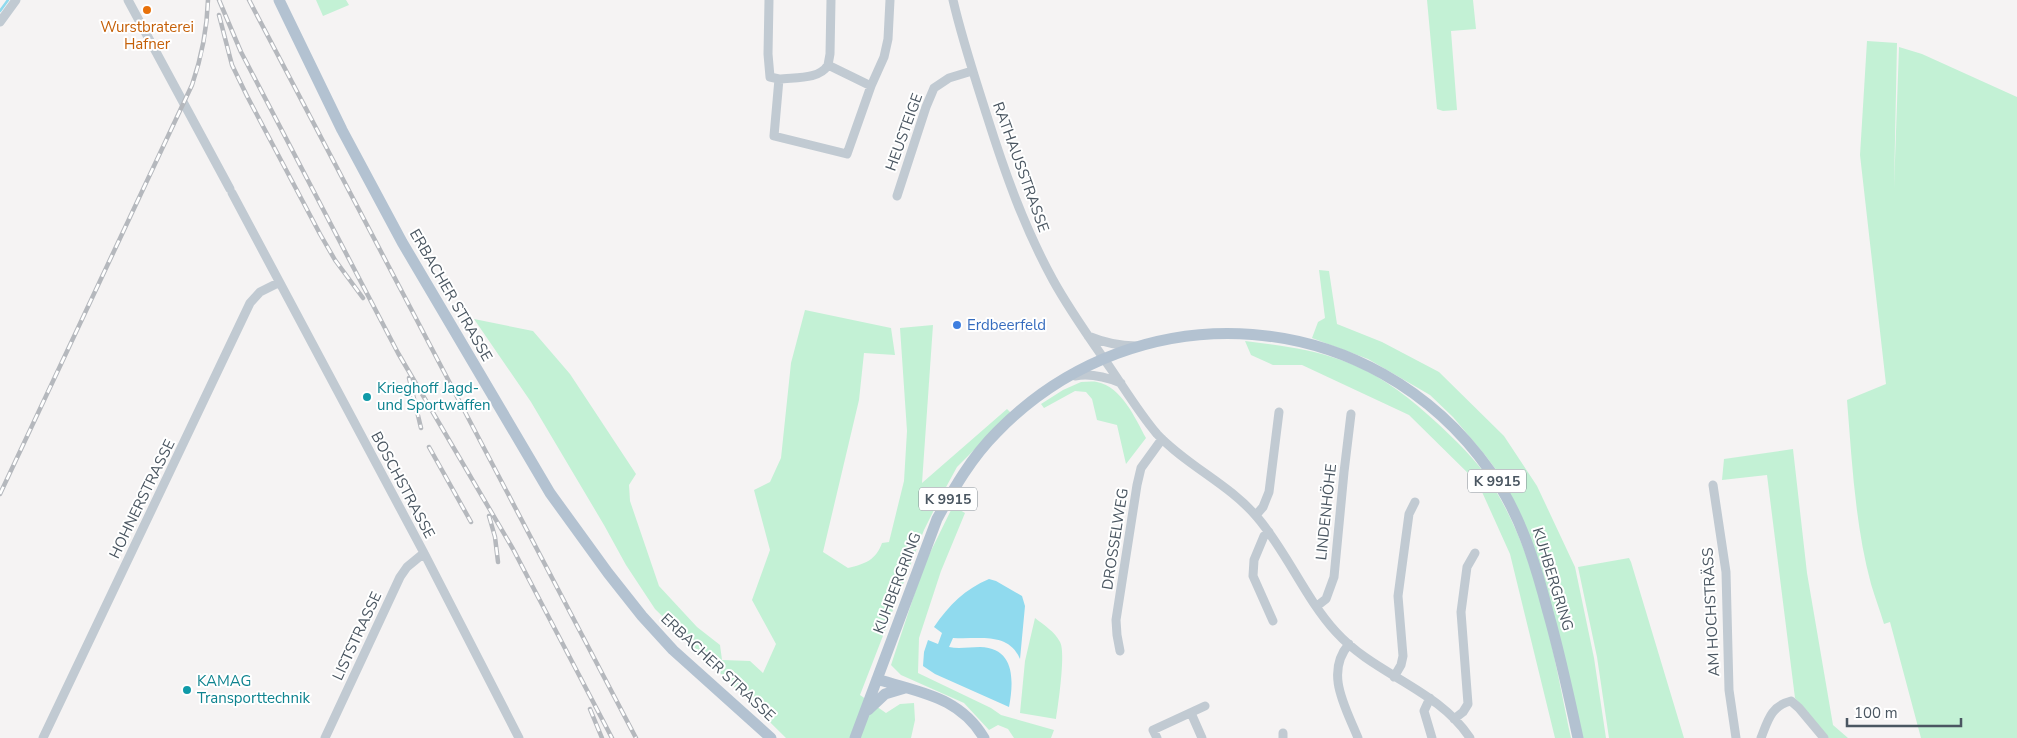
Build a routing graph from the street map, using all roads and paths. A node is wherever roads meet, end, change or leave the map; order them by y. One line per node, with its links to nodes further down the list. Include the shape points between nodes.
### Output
1 (16, 0): 8 (street)
2 (128, 0): 14 (street, BOSCHSTRASSE)
3 (279, 0): 44 (main road, ERBACHER STRASSE, via 342,130 402,242 550,493 642,616 673,650)
4 (769, 0): 11 (street, via 770,77)
5 (831, 0): 9 (street)
6 (890, 0): 12 (street, via 884,57)
7 (953, 0): 10 (street, RATHAUSSTRASSE)
8 (0, 22)
9 (828, 65): 11 (street, via 816,75); 12 (street)
10 (972, 71): 13 (street, HEUSTEIGE, via 949,78 934,88); 15 (street, RATHAUSSTRASSE, via 1020,213 1053,281)
11 (779, 79): 12 (street, via 774,136 847,154)
12 (871, 86)
13 (897, 196)
14 (278, 282): 27 (street, BOSCHSTRASSE); 41 (street, HOHNERSTRASSE, via 260,292 250,303)
15 (1088, 336): 16 (street, via 1122,346); 17 (street, RATHAUSSTRASSE)
16 (1138, 346): 17 (main road, KUHBERGRING / K 9915); 52 (main road, KUHBERGRING / K 9915, via 1168,339 1225,334 1278,337 1308,343 1370,366 1432,406 1491,471 1522,529 1537,569)
17 (1103, 358): 18 (main road, KUHBERGRING / K 9915); 19 (street, RATHAUSSTRASSE)
18 (1065, 378): 19 (street, via 1093,375); 34 (main road, KUHBERGRING / K 9915, via 1030,402 995,434 956,485 926,545)
19 (1121, 384): 22 (street, LINDENHÖHE)
20 (1279, 412): 25 (street, via 1269,492)
21 (1351, 414): 29 (street, LINDENHÖHE, via 1334,577 1326,599)
22 (1162, 439): 25 (street, LINDENHÖHE, via 1227,488); 32 (street, DROSSELWEG, via 1141,468 1137,485 1116,620)
23 (1713, 485): 53 (street, AM HOCHSTRÄSS, via 1726,572 1728,682)
24 (1414, 502): 33 (street, via 1409,514 1398,596 1403,656)
25 (1256, 515): 26 (street, LINDENHÖHE)
26 (1269, 532): 29 (street, LINDENHÖHE); 30 (street, via 1264,536 1254,560 1253,576)
27 (424, 553): 42 (street, LISTSTRASSE, via 400,577); 43 (street, BOSCHSTRASSE)
28 (1475, 553): 39 (street, via 1467,566 1461,612 1468,704 1464,712)
29 (1318, 606): 31 (street, LINDENHÖHE)
30 (1273, 621)
31 (1349, 644): 33 (street, LINDENHÖHE); 49 (street, via 1338,666 1337,682)
32 (1120, 651)
33 (1394, 677): 36 (street, LINDENHÖHE)
34 (877, 679): 35 (main road); 40 (main road, KUHBERGRING / K 9915)
35 (906, 688): 40 (main road, via 880,697); 46 (main road, via 956,707 974,723)
36 (1430, 698): 39 (street, LINDENHÖHE); 50 (street, via 1424,711)
37 (1205, 706): 38 (street)
38 (1190, 713): 47 (street, via 1153,730); 48 (street)
39 (1454, 719): 51 (street, LINDENHÖHE)
40 (862, 720): 45 (main road, KUHBERGRING / K 9915)
41 (42, 738)
42 (325, 738)
43 (519, 738)
44 (771, 738)
45 (855, 738)
46 (984, 738)
47 (1157, 738)
48 (1202, 738)
49 (1358, 738)
50 (1432, 738)
51 (1470, 738)
52 (1578, 738)
53 (1736, 738)
54 (1761, 738): 55 (street, via 1770,716 1780,704 1791,701)
55 (1824, 738)

